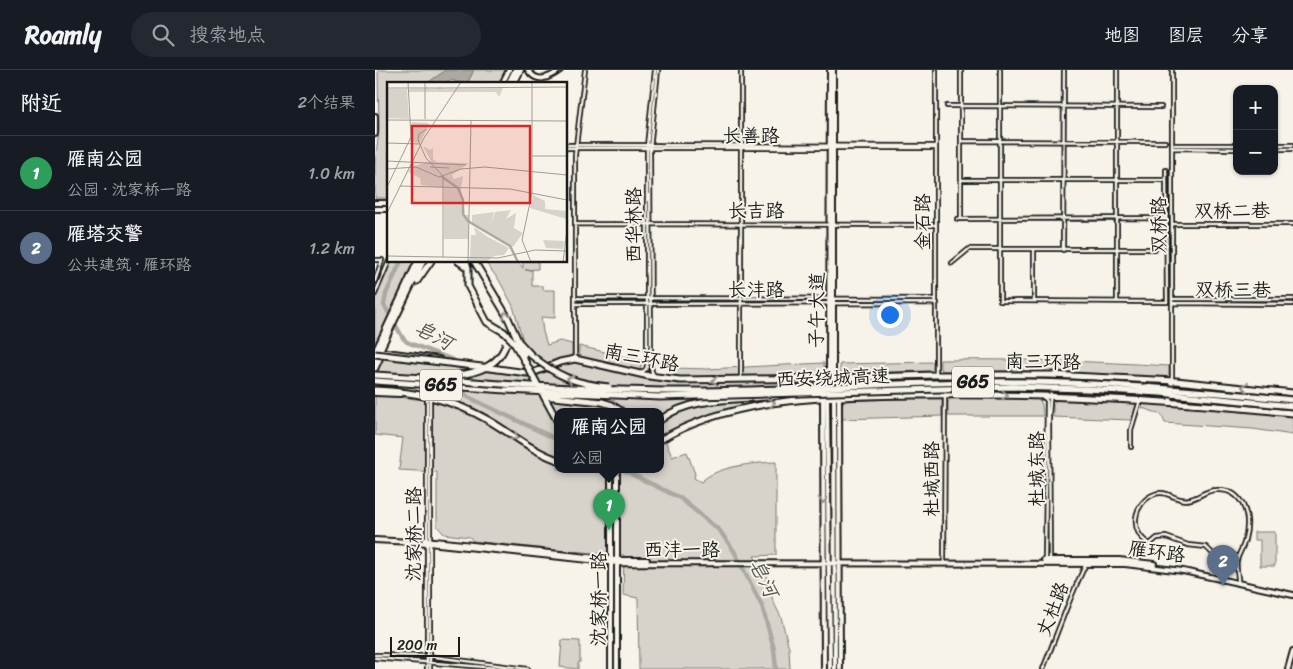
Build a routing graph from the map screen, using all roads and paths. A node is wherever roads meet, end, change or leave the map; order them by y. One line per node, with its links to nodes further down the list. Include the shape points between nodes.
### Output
1 (509, 70): 15 (main road)
2 (520, 70): 16 (main road)
3 (528, 70): 4 (main road, via 541,79)
4 (560, 70)
5 (585, 70): 31 (street)
6 (657, 70): 32 (street, 西华林路)
7 (741, 70): 33 (street)
8 (832, 70): 34 (main road, 子午大道)
9 (936, 70): 35 (street, 金石路)
10 (961, 70): 18 (street)
11 (1000, 70): 19 (street)
12 (1064, 70): 20 (street)
13 (1117, 70): 21 (street)
14 (1172, 70): 36 (street, 双桥路)
15 (503, 82)
16 (512, 82)
17 (947, 106): 18 (street)
18 (961, 107): 19 (street); 25 (street)
19 (1000, 107): 20 (street); 27 (street)
20 (1064, 107): 21 (street); 28 (street)
21 (1117, 107): 22 (street); 26 (street)
22 (1161, 107)
23 (375, 116): 24 (main road)
24 (375, 134)
25 (961, 141): 27 (street); 41 (street)
26 (1117, 141): 28 (street); 29 (street); 44 (street)
27 (1000, 142): 28 (street); 42 (street)
28 (1064, 142): 43 (street)
29 (1165, 142)
30 (567, 147): 31 (street, 长善路)
31 (576, 147): 32 (street, 长善路); 50 (street)
32 (649, 147): 33 (street, 长善路); 51 (street, 西华林路); 52 (street, 西华林路)
33 (741, 147): 34 (street, 长善路); 53 (street)
34 (832, 147): 35 (street, 长善路); 54 (main road, 子午大道)
35 (936, 147): 55 (street, 金石路)
36 (1172, 147): 37 (street); 56 (street, 双桥路)
37 (1233, 147)
38 (1278, 147): 39 (street)
39 (1293, 147)
40 (1166, 170): 45 (street)
41 (961, 180): 42 (street); 47 (street, via 959,219)
42 (1000, 180): 43 (street); 47 (street)
43 (1064, 180): 44 (street); 48 (street)
44 (1117, 180): 45 (street); 49 (street)
45 (1166, 180): 46 (street)
46 (1166, 218): 49 (street); 82 (street, via 1167,302)
47 (1000, 219): 48 (street); 60 (street)
48 (1064, 219): 49 (street); 62 (street)
49 (1117, 219): 58 (street)
50 (575, 224): 51 (street, 长吉路); 75 (street)
51 (646, 224): 52 (street, 长吉路); 76 (street, 西华林路)
52 (651, 224): 53 (street, 长吉路); 76 (street, 西华林路)
53 (740, 224): 54 (street, 长吉路); 78 (street)
54 (832, 224): 55 (street, 长吉路); 79 (main road, 子午大道)
55 (936, 224): 80 (street, 金石路)
56 (1172, 224): 57 (street, 双桥二巷); 83 (street, 双桥路)
57 (1293, 224)
58 (1117, 249): 59 (street); 62 (street); 82 (street)
59 (1155, 249)
60 (1000, 250): 61 (street); 71 (street, via 969,250); 81 (street, via 1000,301)
61 (1034, 250): 62 (street); 81 (street)
62 (1063, 250)
63 (375, 260): 73 (street, via 381,260)
64 (389, 262): 74 (street)
65 (418, 262): 87 (highway)
66 (422, 262): 87 (highway)
67 (430, 262): 87 (highway)
68 (460, 262): 72 (highway)
69 (466, 262): 72 (highway)
70 (475, 262): 90 (highway, one-way to 70, via 508,318)
71 (952, 263)
72 (468, 268): 88 (highway, via 468,286 487,322)
73 (375, 281)
74 (375, 293)
75 (576, 298): 76 (street, 长沣路); 84 (street)
76 (648, 298): 78 (street, 长沣路); 85 (street, 西华林路)
77 (1293, 298): 83 (street, 双桥三巷)
78 (741, 301): 79 (street, 长沣路); 85 (street, 长沣路); 103 (street)
79 (832, 301): 80 (street, 长沣路); 99 (main road, 子午大道); 102 (main road, 子午大道)
80 (936, 301): 97 (street, 金石路)
81 (1033, 301): 82 (street)
82 (1117, 301)
83 (1172, 301): 86 (street, 双桥三巷); 105 (street, 双桥路)
84 (576, 304): 85 (street, 长沣路); 91 (street)
85 (648, 304): 95 (street, 西华林路, via 647,367); 101 (street, 西华林路, via 651,368)
86 (1293, 304)
87 (396, 313): 89 (highway); 89 (highway)
88 (505, 332): 90 (highway); 100 (highway, bridge, via 504,351 494,362 458,376)
89 (377, 352): 92 (highway); 93 (highway); 94 (highway, 南三环路, bridge); 94 (main road, 南三环路, bridge)
90 (526, 357): 108 (highway, one-way to 90, bridge, via 577,382); 122 (highway, bridge); 124 (highway, bridge)
91 (575, 359): 94 (highway, 南三环路, via 535,372); 95 (highway, 南三环路)
92 (375, 360)
93 (375, 368)
94 (498, 369)
95 (636, 373): 101 (highway, 南三环路)
96 (375, 375): 100 (highway, 西安绕城高速 / G65)
97 (936, 375): 98 (highway, 南三环路); 102 (highway, 南三环路)
98 (1050, 375): 105 (highway, 南三环路); 113 (street, 杜城东路)
99 (827, 377): 102 (highway, 南三环路); 103 (highway, 南三环路); 116 (main road, 子午大道)
100 (424, 378): 108 (highway, 西安绕城高速 / G65, bridge)
101 (656, 378): 103 (highway, 南三环路, one-way to 101)
102 (834, 378): 115 (main road, 子午大道)
103 (741, 380)
104 (375, 381): 106 (highway, 西安绕城高速 / G65)
105 (1172, 381): 109 (highway, 南三环路, one-way to 105); 119 (main road)
106 (507, 390): 110 (highway, 西安绕城高速 / G65, bridge, via 651,397); 121 (highway, bridge, via 602,402)
107 (375, 392): 114 (highway, via 413,392)
108 (652, 392): 118 (highway, 西安绕城高速 / G65, bridge, via 910,382 1027,382 1161,388)
109 (1293, 393)
110 (791, 394): 120 (highway, 西安绕城高速 / G65, bridge, via 1013,387 1160,393); 125 (highway, bridge, via 690,404)
111 (945, 395): 112 (highway, 南三环路, one-way to 112); 115 (highway, 南三环路); 139 (street, 杜城西路)
112 (1043, 395): 113 (highway, 南三环路); 134 (street, 杜城东路, via 1047,401)
113 (1051, 396): 117 (highway, 南三环路); 140 (street, 杜城东路)
114 (429, 398): 128 (highway, one-way to 128, via 449,401 474,413 537,452); 132 (street, 沈家桥二路)
115 (836, 398): 116 (highway, 南三环路); 138 (main road, 子午大道)
116 (825, 399): 126 (highway, 南三环路, one-way to 116, via 697,422 735,410 771,403); 137 (main road, one-way to 137); 138 (main road, 子午大道)
117 (1141, 400): 119 (highway, 南三环路); 127 (street, via 1131,430)
118 (1293, 400)
119 (1170, 402): 123 (highway, 南三环路)
120 (1293, 406)
121 (616, 408)
122 (554, 409)
123 (1293, 413)
124 (554, 414)
125 (664, 417)
126 (664, 438)
127 (1131, 447)
128 (554, 458)
129 (611, 473): 133 (main road, 沈家桥一路)
130 (616, 473): 133 (main road, 沈家桥一路)
131 (375, 539): 132 (main road, 西沣一路)
132 (428, 541): 133 (main road, 西沣一路); 144 (street, 沈家桥二路)
133 (614, 561): 137 (main road, 西沣一路); 150 (main road, 沈家桥一路); 151 (main road, 沈家桥一路)
134 (1045, 561): 139 (main road, 西沣一路); 140 (main road, 雁环路)
135 (1087, 561): 140 (main road, 雁环路); 141 (main road, 雁环路, via 1131,561 1183,568); 156 (street, 丈杜路)
136 (1237, 561): 136 (street, via 1245,540 1247,513 1242,502 1232,493 1215,490 1183,500 1167,494 1154,494 1142,501 1136,510 1135,524 1147,543 1166,537 1206,547 1221,558); 141 (street)
137 (824, 562): 138 (main road, 西沣一路); 152 (main road)
138 (835, 562): 139 (main road, 西沣一路); 153 (main road, 子午大道); 154 (main road, 子午大道); 155 (main road)
139 (944, 562)
140 (1050, 562)
141 (1239, 582): 142 (main road, 雁环路)
142 (1293, 594)
143 (1293, 651): 157 (main road)
144 (429, 656): 145 (street); 146 (street, 沈家桥二路); 149 (street)
145 (375, 657): 146 (street)
146 (428, 662): 147 (street, 沈家桥二路); 148 (street)
147 (428, 669)
148 (508, 669)
149 (528, 669)
150 (611, 669)
151 (617, 669)
152 (824, 669)
153 (830, 669)
154 (835, 669)
155 (840, 669)
156 (1043, 669)
157 (1288, 669)

